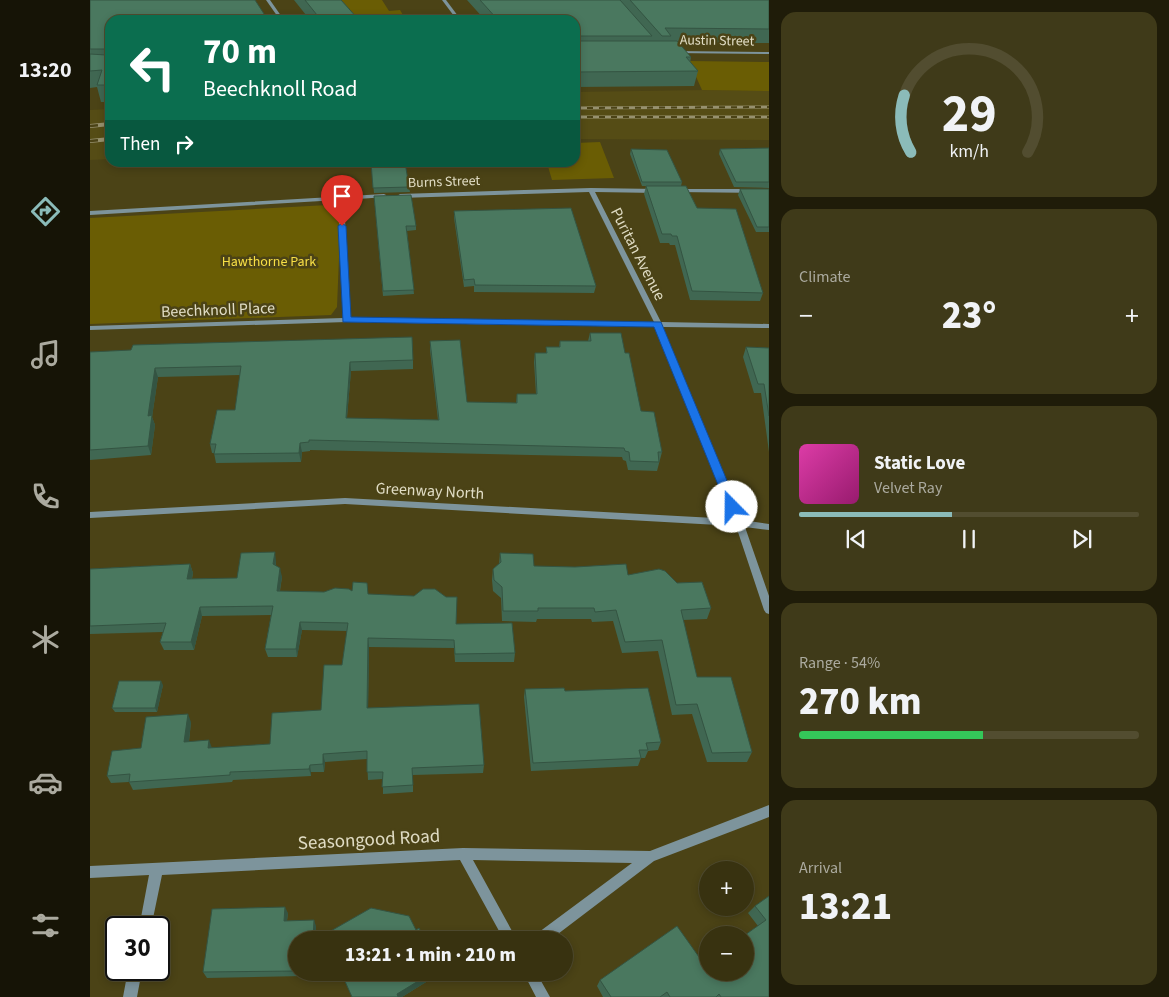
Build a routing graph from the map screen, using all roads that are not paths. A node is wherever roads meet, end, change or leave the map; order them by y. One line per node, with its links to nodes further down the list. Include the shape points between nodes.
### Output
1 (268, 0): 3 (street)
2 (444, 0): 4 (street)
3 (278, 15)
4 (455, 15)
5 (665, 52): 6 (street, Austin Street)
6 (769, 53)
7 (591, 190): 8 (street, Burns Street); 11 (street, Burns Street); 14 (street, Puritan Avenue)
8 (662, 191)
9 (672, 191): 10 (street)
10 (769, 191)
11 (341, 198): 12 (street, Burns Street); 13 (street)
12 (90, 213)
13 (346, 320): 14 (street, Beechknoll Place); 16 (street, Beechknoll Place)
14 (658, 324): 15 (street, Beechknoll Place); 18 (street, Puritan Avenue)
15 (769, 326)
16 (90, 328)
17 (90, 515): 18 (street, Greenway North, via 345,502)
18 (738, 523): 19 (street, Greenway North); 20 (street, Puritan Avenue)
19 (769, 527)
20 (769, 610)
21 (769, 811): 23 (street, Seasongood Road)
22 (463, 854): 23 (street, Seasongood Road); 24 (street, Seasongood Road); 27 (street)
23 (650, 857): 28 (street, Seasongood Road)
24 (157, 868): 25 (street, Seasongood Road); 26 (street)
25 (90, 872)
26 (147, 916)
27 (506, 931)
28 (552, 931)
29 (134, 981): 31 (street)
30 (534, 981): 32 (street)
31 (130, 997)
32 (543, 997)

